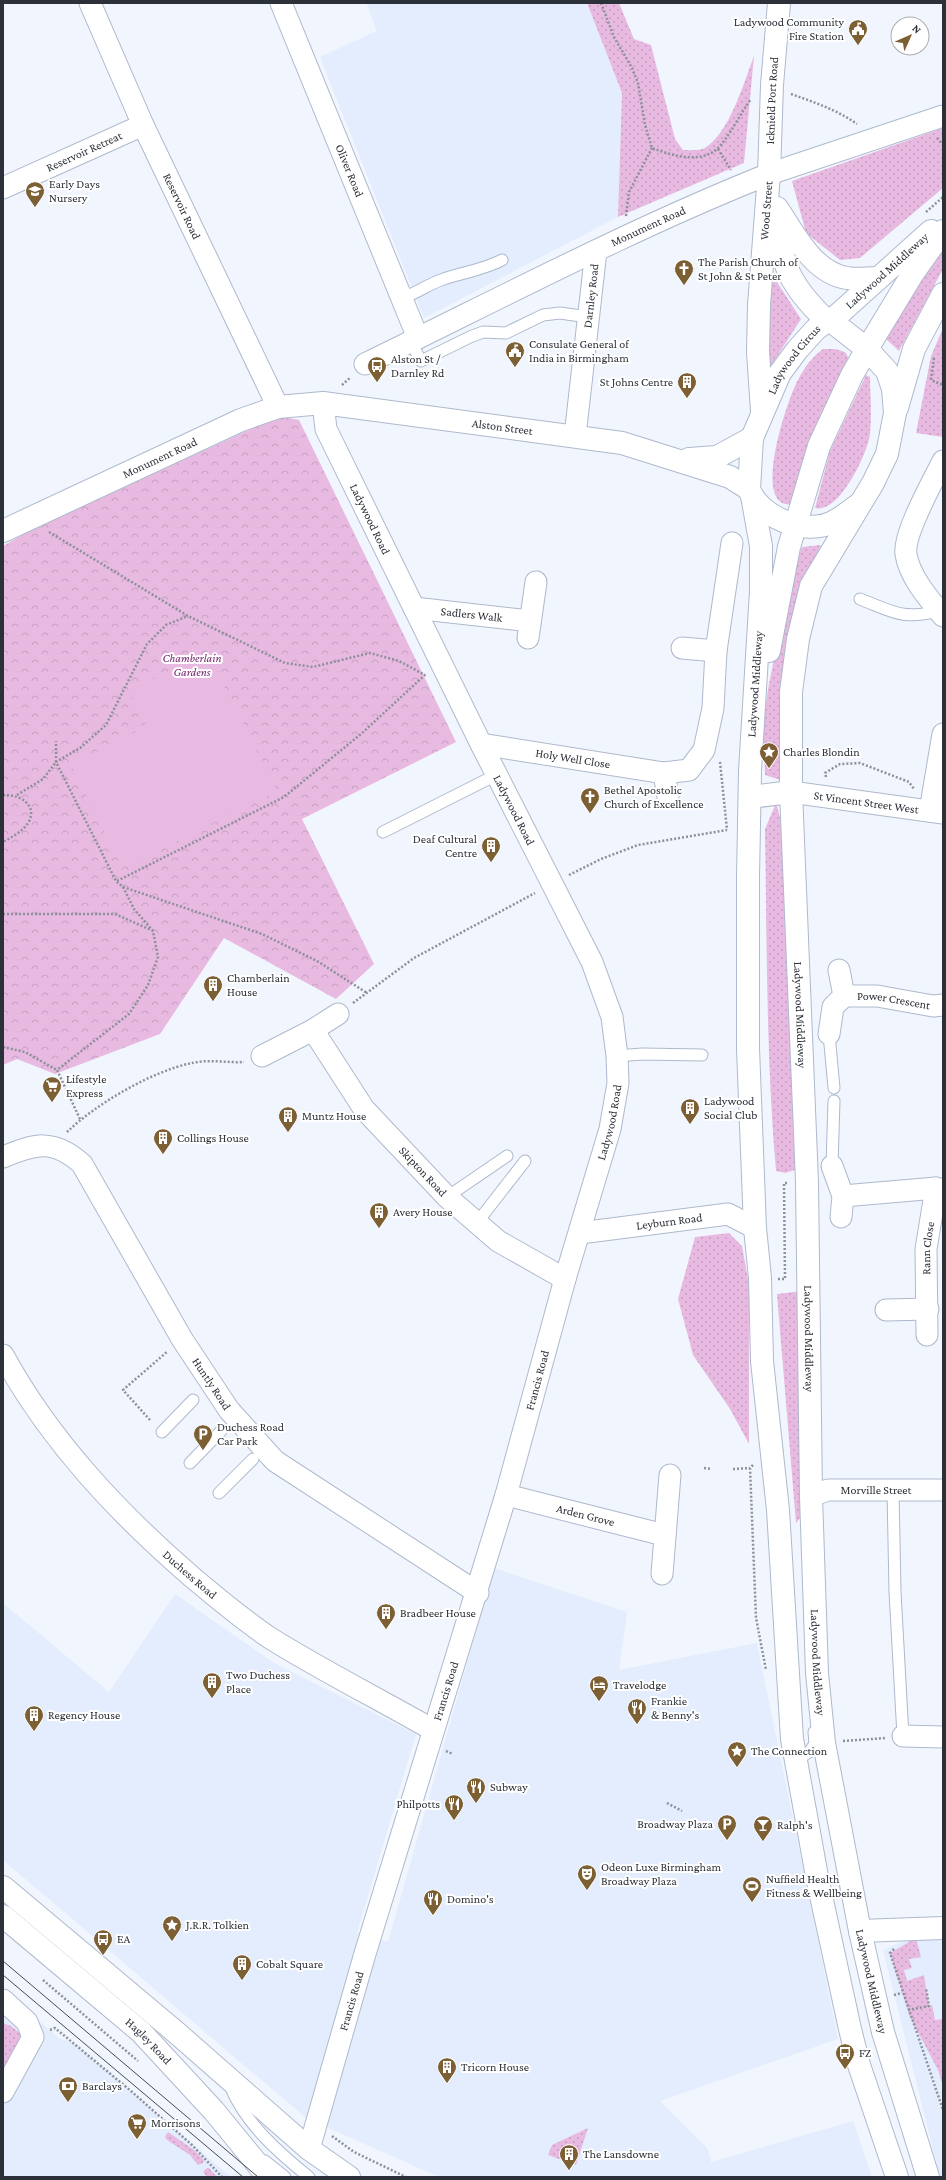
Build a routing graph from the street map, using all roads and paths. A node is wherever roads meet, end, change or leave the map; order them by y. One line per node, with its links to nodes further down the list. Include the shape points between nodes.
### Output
1 (90, 3): 7 (street, Reservoir Road)
2 (281, 3): 22 (street, Oliver Road)
3 (601, 3): 9 (path, via 614,37 638,83 645,125)
4 (779, 3): 5 (main road, Icknield Port Road)
5 (772, 85): 8 (path, via 784,86 790,94 846,117); 10 (path, via 756,84 755,94); 11 (main road, Icknield Port Road)
6 (943, 116): 11 (street, Monument Road)
7 (143, 125): 13 (street, Reservoir Retreat); 29 (street, Reservoir Road)
8 (863, 129)
9 (652, 148): 10 (path, via 687,158); 17 (path, via 629,192)
10 (718, 149): 12 (path)
11 (769, 174): 12 (street, Monument Road); 14 (main road, Wood Street); 30 (main road, Wood Street, via 758,352)
12 (741, 185): 17 (street, Monument Road)
13 (3, 188)
14 (776, 207): 20 (main road, via 811,257 834,275 848,279); 24 (main road, Wood Street, via 780,245 787,271 807,303)
15 (943, 220): 20 (main road, Ladywood Middleway)
16 (943, 231): 26 (main road, via 913,273)
17 (622, 238): 18 (street, Monument Road)
18 (596, 251): 23 (street, Darnley Road); 25 (street, Monument Road)
19 (502, 260): 22 (lane, via 486,268 440,280)
20 (878, 278): 24 (main road, Ladywood Middleway)
21 (943, 294): 31 (main road, via 914,349)
22 (402, 298): 25 (street, Oliver Road)
23 (588, 317): 25 (lane, via 560,313 543,315 506,332 484,332 470,337 421,362); 32 (street, Darnley Road)
24 (829, 321): 26 (main road, Ladywood Circus); 30 (main road, Ladywood Circus, via 816,329 797,350 780,373)
25 (414, 340): 27 (street, Monument Road)
26 (867, 349): 31 (main road, Ladywood Circus, via 886,371 893,389); 39 (main road, via 819,446)
27 (365, 364): 28 (path)
28 (322, 403): 29 (main road, Monument Road); 32 (main road, Alston Street); 44 (street, Ladywood Road, via 326,429)
29 (278, 407): 38 (main road, Monument Road, via 241,420)
30 (762, 411): 33 (main road, Ladywood Circus)
31 (895, 413): 37 (main road, Ladywood Circus, via 887,454)
32 (575, 436): 34 (main road, Alston Street, via 622,443)
33 (752, 438): 34 (main road, Alston Street, via 717,457); 36 (main road, Ladywood Circus)
34 (679, 460): 36 (main road, Alston Street, via 730,477)
35 (943, 461): 45 (street, via 907,536 906,553 913,574)
36 (750, 493): 39 (main road, Ladywood Circus, via 773,517); 53 (main road, Ladywood Middleway, via 761,546 761,591)
37 (861, 503): 39 (main road, Ladywood Circus, via 832,523); 58 (main road, Ladywood Middleway, via 811,586 804,614 791,692)
38 (30, 520): 40 (main road, Monument Road); 46 (path)
39 (796, 526): 53 (main road, via 789,548)
40 (3, 531)
41 (732, 543): 48 (street, Holy Well Close)
42 (536, 582): 44 (street, Sadlers Walk, via 529,629)
43 (860, 599): 45 (lane, via 903,616)
44 (414, 608): 49 (street, Ladywood Road)
45 (941, 614)
46 (188, 616): 49 (path, via 285,663 313,666 370,653); 55 (path, via 166,625 147,644 106,725 80,748)
47 (682, 648): 48 (street)
48 (716, 651): 56 (street, Holy Well Close, via 713,708 704,750 690,770)
49 (434, 671): 52 (street, Ladywood Road); 68 (path, via 284,797)
50 (943, 734): 64 (street)
51 (56, 741): 55 (path)
52 (481, 744): 56 (street, Holy Well Close); 57 (street, Ladywood Road)
53 (752, 745): 62 (main road, Ladywood Middleway)
54 (720, 760): 67 (path, via 727,830 638,846)
55 (56, 762): 59 (path, via 43,779); 68 (path)
56 (664, 773): 61 (street)
57 (496, 775): 65 (lane); 69 (street, Ladywood Road)
58 (791, 792): 62 (main road); 63 (street, St Vincent Street West); 93 (main road, Ladywood Middleway)
59 (17, 795): 60 (path); 66 (path, via 27,802 31,814 21,832)
60 (3, 796)
61 (668, 797)
62 (750, 797): 99 (main road, Ladywood Middleway, via 748,1048)
63 (829, 797): 64 (street, St Vincent Street West); 64 (path, via 826,773 840,764 860,763 909,782)
64 (936, 812)
65 (383, 832)
66 (3, 842)
67 (574, 872)
68 (116, 881): 70 (path)
69 (551, 883): 74 (path, via 414,958); 83 (street, Ladywood Road, via 592,962 612,1017)
70 (123, 887): 72 (path, via 134,909); 74 (path, via 262,934 317,961)
71 (3, 914): 72 (path, via 115,914)
72 (153, 931): 84 (path, via 158,957 148,985 129,1014)
73 (839, 970): 75 (street, Power Crescent)
74 (367, 993): 77 (path)
75 (844, 996): 76 (street, Power Crescent, via 877,996 933,1006); 79 (street, Power Crescent, via 833,1007)
76 (943, 1005)
77 (338, 1014): 78 (street)
78 (313, 1030): 82 (street); 96 (street, Skipton Road, via 364,1109)
79 (829, 1034): 85 (lane, Power Crescent)
80 (3, 1047): 84 (path, via 25,1052)
81 (702, 1054): 83 (lane)
82 (262, 1056): 87 (path, via 244,1062 193,1062 137,1082)
83 (617, 1056): 100 (street, Ladywood Road, via 618,1082 610,1129)
84 (57, 1070): 87 (path)
85 (834, 1088)
86 (834, 1101): 92 (lane)
87 (80, 1119): 88 (path)
88 (53, 1147): 90 (street, Huntly Road, via 40,1144 29,1146); 106 (street, Huntly Road, via 72,1154 91,1177)
89 (507, 1156): 96 (lane)
90 (3, 1157)
91 (525, 1161): 98 (lane)
92 (832, 1166): 95 (street)
93 (807, 1182): 101 (path, via 784,1183 785,1279); 124 (main road, Ladywood Middleway)
94 (940, 1189): 95 (street, Rann Close); 103 (street, Rann Close, via 926,1248)
95 (843, 1196): 97 (street)
96 (447, 1197): 98 (street, Skipton Road)
97 (841, 1217)
98 (476, 1224): 102 (street, Skipton Road, via 498,1241)
99 (755, 1228): 100 (street, Leyburn Road, via 728,1214); 101 (main road, Ladywood Middleway)
100 (580, 1233): 102 (street, Francis Road)
101 (760, 1278): 112 (main road, Ladywood Middleway, via 762,1361)
102 (565, 1279): 123 (street, Francis Road)
103 (928, 1309): 104 (street); 105 (street, Rann Close)
104 (886, 1310)
105 (927, 1335)
106 (182, 1339): 109 (path, via 123,1390); 128 (street, Huntly Road, via 229,1410 276,1461)
107 (3, 1355): 130 (street, Duchess Road, via 26,1393 85,1473 135,1526 184,1570 270,1637)
108 (193, 1400): 111 (lane)
109 (150, 1420)
110 (221, 1431): 114 (lane)
111 (162, 1432)
112 (771, 1443): 117 (path); 134 (main road, Ladywood Middleway, via 778,1510 792,1739)
113 (253, 1459): 122 (lane)
114 (190, 1463)
115 (704, 1468): 118 (path)
116 (733, 1468): 117 (path)
117 (750, 1468): 129 (path, via 756,1618)
118 (712, 1469)
119 (670, 1475): 125 (street)
120 (893, 1490): 121 (street, Morville Street); 124 (street, Morville Street, via 828,1490); 131 (lane, via 895,1592)
121 (943, 1490)
122 (219, 1493)
123 (506, 1495): 125 (street, Arden Grove); 128 (street, Francis Road)
124 (811, 1496): 126 (main road, Ladywood Middleway)
125 (664, 1534): 127 (street)
126 (812, 1542): 133 (main road, Ladywood Middleway, via 817,1673); 134 (lane, via 806,1569 815,1744 809,1752)
127 (662, 1574)
128 (478, 1593): 130 (street, Francis Road)
129 (764, 1658)
130 (433, 1730): 153 (street, Francis Road)
131 (903, 1736): 132 (street); 133 (path)
132 (943, 1737)
133 (824, 1743): 140 (main road, Ladywood Middleway)
134 (796, 1760): 141 (main road, Ladywood Middleway)
135 (667, 1803): 136 (path)
136 (682, 1811)
137 (3, 1887): 149 (main road, Hagley Road)
138 (3, 1916): 152 (main road, Hagley Road, via 141,2032)
139 (943, 1928): 140 (main road)
140 (860, 1931): 141 (main road); 162 (main road, Ladywood Middleway, via 883,2032)
141 (829, 1936): 161 (main road, Ladywood Middleway, via 859,2065)
142 (890, 1953): 146 (path)
143 (43, 1980): 148 (path)
144 (926, 1988): 146 (path, via 929,2006)
145 (3, 2000): 150 (street, via 27,2022 33,2037)
146 (908, 2010): 151 (path)
147 (55, 2028): 155 (path, via 192,2145)
148 (140, 2062)
149 (227, 2076): 154 (main road, Hagley Road); 158 (lane, Hagley Road, via 247,2116 281,2153)
150 (3, 2092)
151 (943, 2110)
152 (214, 2111): 156 (main road); 157 (lane, Hagley Road)
153 (316, 2120): 154 (street, Francis Road); 160 (path, via 340,2143)
154 (309, 2149): 159 (main road, Hagley Road)
155 (222, 2177)
156 (268, 2177)
157 (285, 2177)
158 (309, 2177)
159 (349, 2177)
160 (406, 2177)
161 (897, 2177)
162 (928, 2177)

